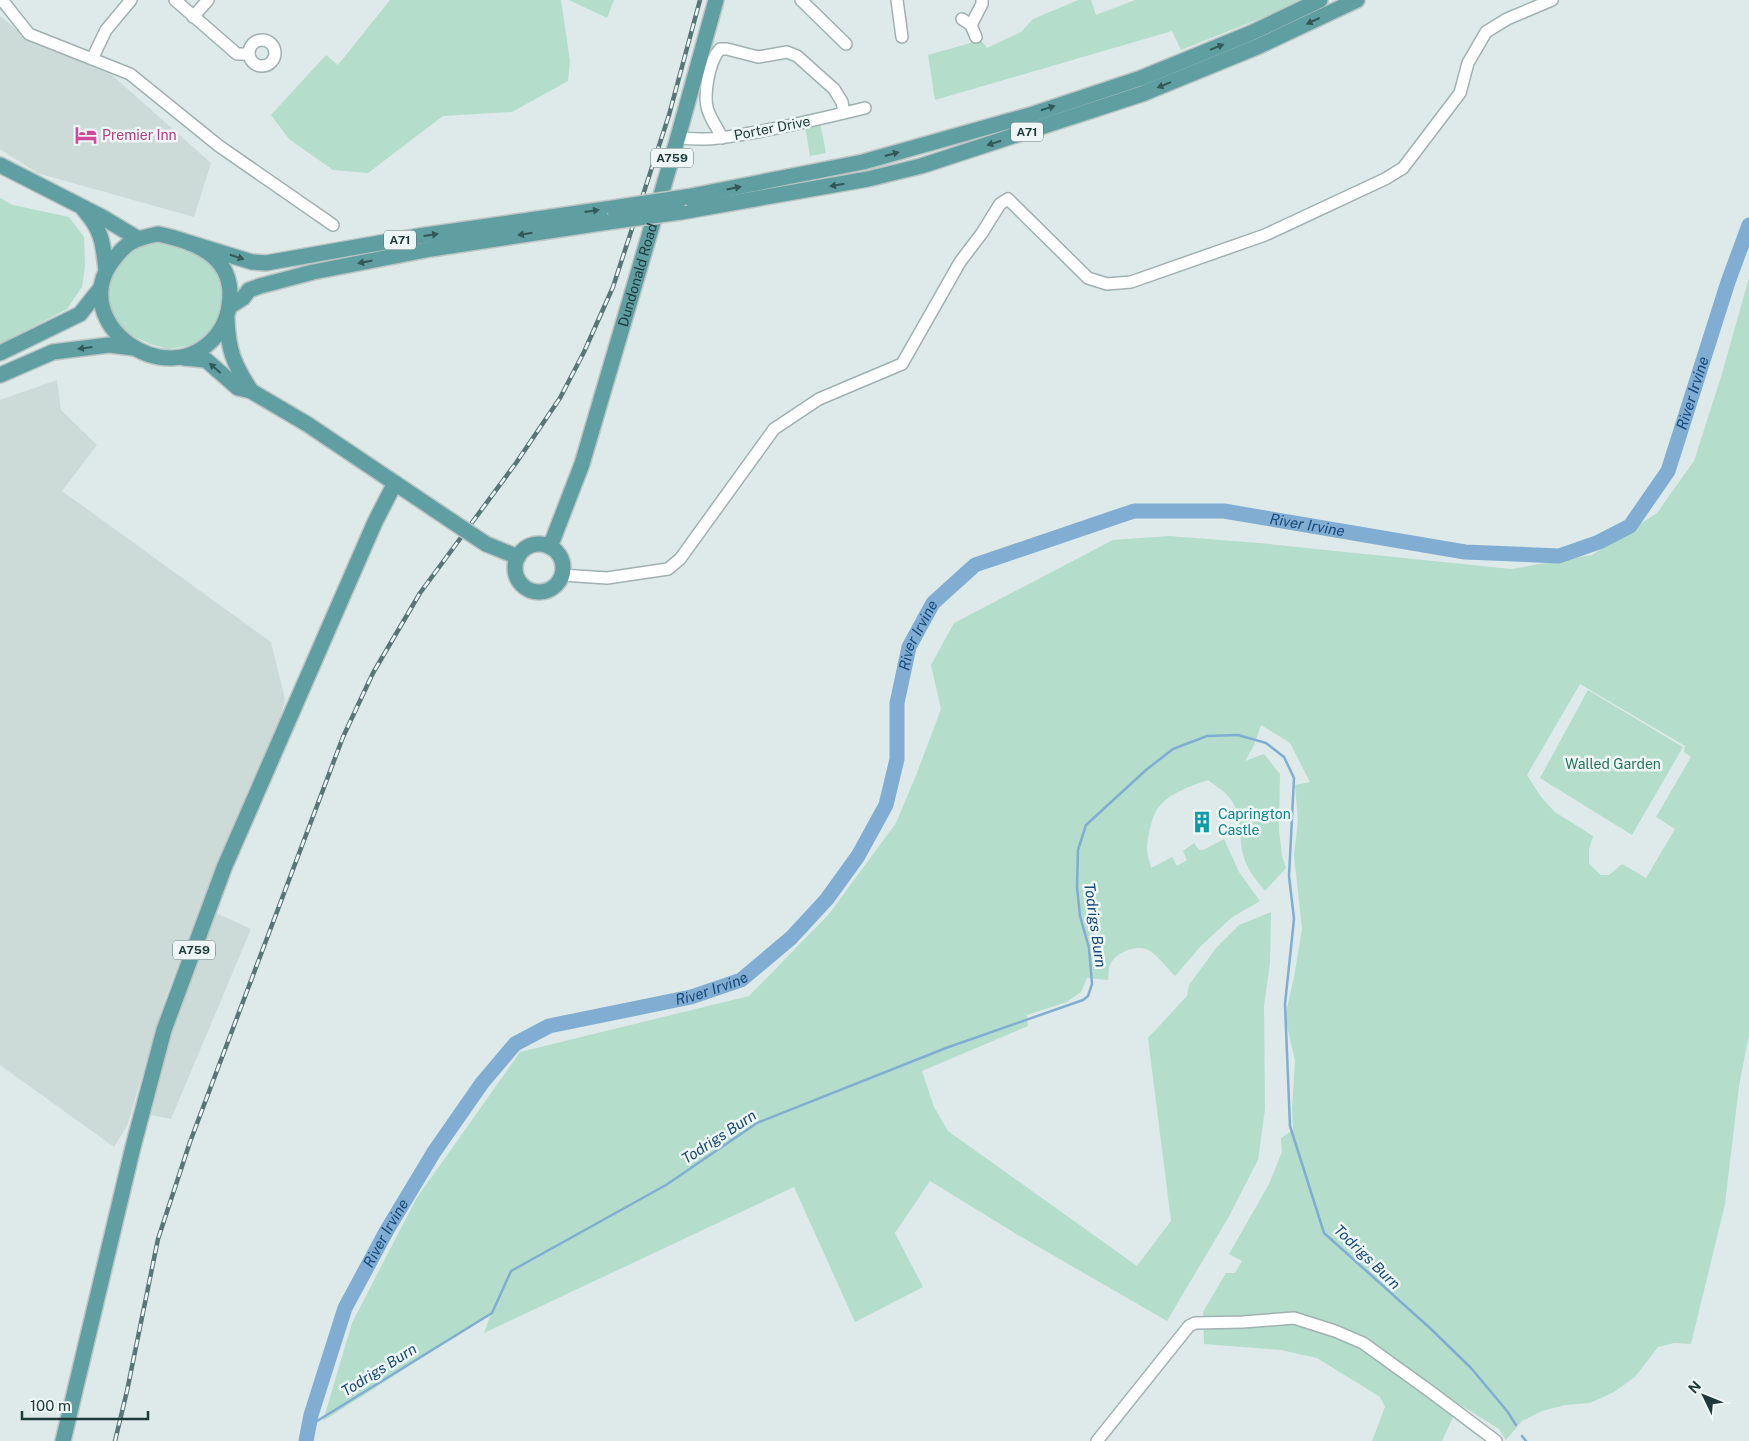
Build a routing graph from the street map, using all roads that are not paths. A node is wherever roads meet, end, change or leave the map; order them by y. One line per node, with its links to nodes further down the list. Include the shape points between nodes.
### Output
1 (132, 0): 17 (street, via 106,30)
2 (174, 0): 12 (street)
3 (208, 0): 12 (street)
4 (716, 0): 20 (main road, Dundonald Road / A759)
5 (801, 0): 15 (street)
6 (897, 0): 13 (street)
7 (982, 0): 14 (street, via 966,22)
8 (1320, 0): 24 (main road, A71, one-way to 8, bridge, via 863,162 1030,115 1141,78 1251,33)
9 (1357, 0): 24 (main road, A71, one-way to 24, bridge, via 1257,47 1142,94 921,166 868,179 681,212)
10 (1552, 0): 39 (street, via 1507,19 1486,32 1468,64 1460,93 1403,168 1265,235 1131,282 1107,284 1088,278 1008,199 1000,204 960,262 902,364 819,399 774,429 680,559 668,569 607,578)
11 (8, 2): 17 (street, via 29,34)
12 (193, 17): 16 (street, via 237,54)
13 (902, 37)
14 (976, 37)
15 (846, 44)
16 (248, 54)
17 (92, 58): 25 (street, via 130,74 218,146)
18 (865, 108): 19 (street, Porter Drive)
19 (844, 113): 21 (street, Porter Drive); 21 (street, via 834,89 798,56 787,52 758,57 720,49 714,56 705,100)
20 (678, 137): 21 (street, Porter Drive); 37 (main road, Dundonald Road / A759, via 582,464)
21 (722, 138)
22 (0, 165): 23 (main road)
23 (80, 206): 26 (main road); 28 (main road, via 93,221 103,241)
24 (610, 215): 27 (main road, A71, one-way to 24, via 252,262 266,263 419,236); 30 (main road, A71, one-way to 30, via 313,272 249,290)
25 (333, 225)
26 (137, 238): 27 (main road, A71, via 158,234); 28 (main road, A71, via 120,250)
27 (190, 243): 30 (main road, A71, via 210,254 224,267 230,284)
28 (106, 270): 29 (main road, A71)
29 (100, 289): 31 (main road, A71, via 102,307 110,324); 32 (main road, A71, via 80,314)
30 (228, 312): 33 (main road, A71, via 212,341 189,355); 35 (main road, via 228,341 232,356)
31 (134, 348): 33 (main road, A71, via 151,356); 34 (main road, A71, one-way to 34, via 110,345 53,352)
32 (0, 353)
33 (175, 357): 35 (main road, one-way to 33, via 238,388 206,360)
34 (0, 375)
35 (251, 391): 36 (main road)
36 (395, 483): 38 (main road, bridge, via 486,544); 40 (main road, A759, via 224,868 164,1030)
37 (550, 546): 38 (main road, via 531,545); 39 (main road, via 561,559)
38 (518, 557): 39 (main road, via 516,571 525,587 541,591 551,588)
39 (562, 575)
40 (63, 1441)
41 (1097, 1441): 42 (street, via 1189,1326 1195,1323 1294,1318 1335,1330 1363,1343)
42 (1496, 1441)

